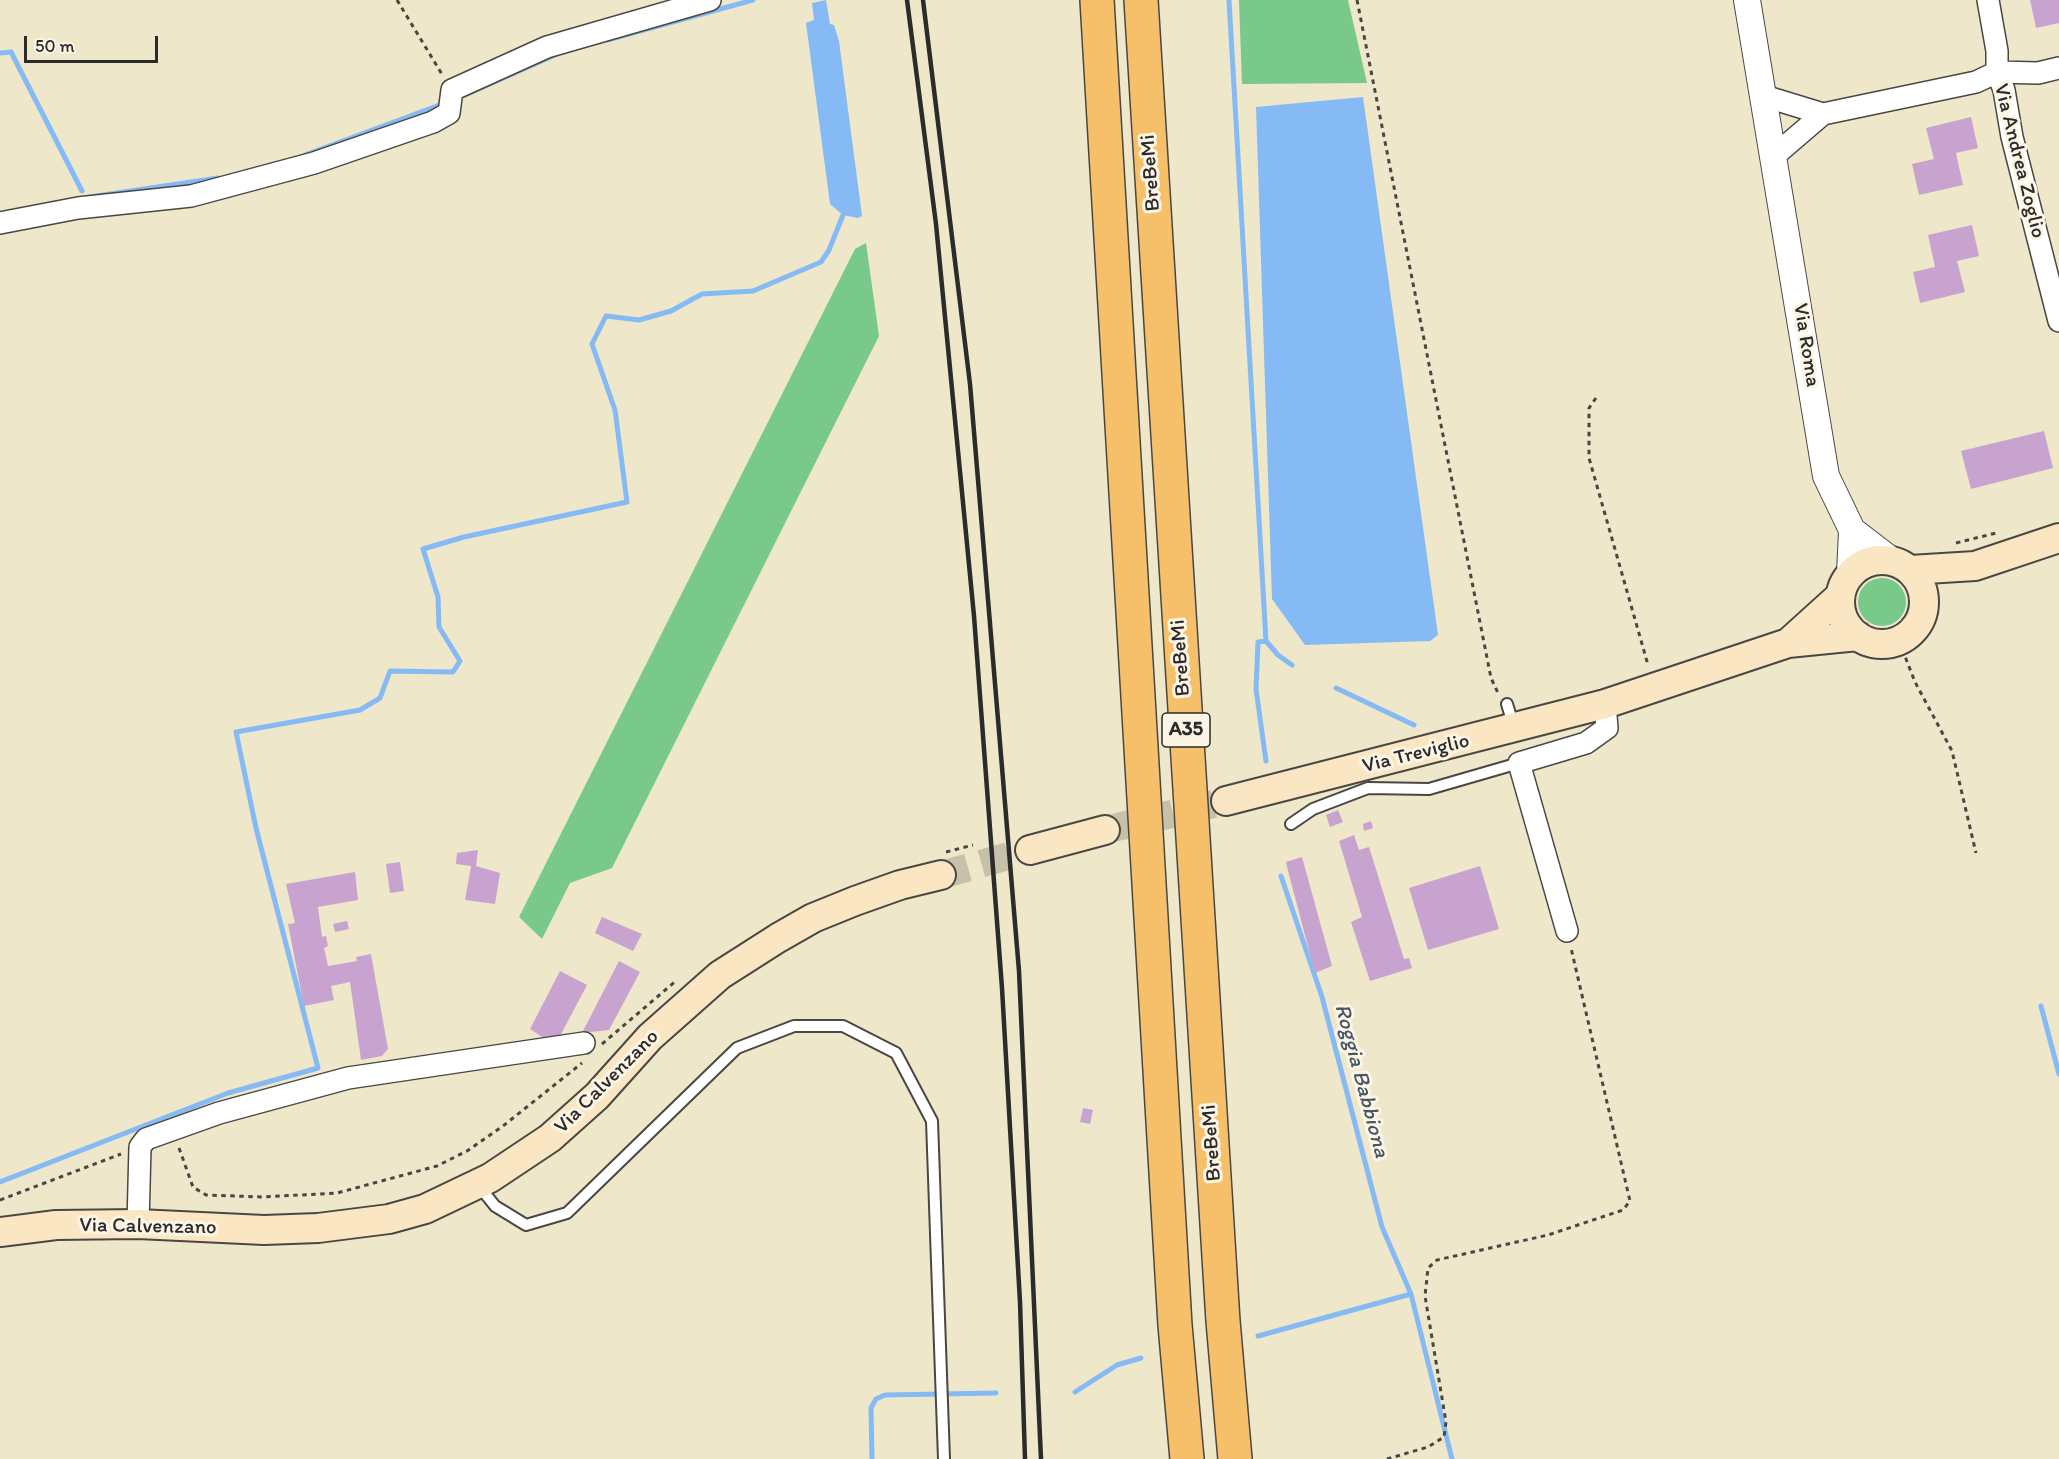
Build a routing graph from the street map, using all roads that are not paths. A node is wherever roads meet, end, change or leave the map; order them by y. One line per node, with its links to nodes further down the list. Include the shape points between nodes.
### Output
1 (710, 0): 11 (street, via 547,47 452,90 449,113 404,133 314,163 191,196 78,208)
2 (1097, 0): 34 (highway, BreBeMi / A35, via 1175,1325)
3 (1141, 0): 35 (highway, BreBeMi / A35, via 1222,1310)
4 (1747, 0): 8 (street, Via Roma)
5 (1988, 0): 7 (street, Via Andrea Zoglio)
6 (2059, 68): 7 (street, via 2038,73)
7 (1997, 72): 9 (street, via 1976,82); 12 (street, Via Andrea Zoglio)
8 (1764, 96): 9 (street); 10 (street, Via Roma)
9 (1823, 114): 10 (street)
10 (1774, 156): 13 (street, Via Roma, via 1827,476)
11 (0, 223)
12 (2059, 321)
13 (1852, 530): 15 (street, Via Roma); 17 (street, Via Roma)
14 (2059, 538): 16 (main road, Via Treviglio)
15 (1901, 565): 16 (main road, Via Treviglio); 17 (main road, Via Treviglio, via 1869,562); 18 (main road, via 1919,581)
16 (1975, 566): 18 (main road, Via Treviglio)
17 (1845, 585): 19 (main road, via 1843,618); 20 (main road, Via Treviglio)
18 (1924, 606): 19 (main road, Via Treviglio, via 1916,627 1899,640 1885,644)
19 (1857, 636): 20 (main road, Via Treviglio)
20 (1788, 643): 21 (main road, Via Treviglio)
21 (1605, 704): 22 (street, via 1607,728 1586,743); 23 (main road, Via Treviglio, via 1511,716)
22 (1519, 763): 24 (lane, via 1429,789 1368,788 1313,809); 28 (street)
23 (1226, 801)
24 (1291, 824)
25 (1105, 830): 26 (main road)
26 (1030, 850)
27 (941, 875): 30 (main road, Via Calvenzano, via 900,885 813,918 720,975 650,1037 597,1096 550,1138)
28 (1567, 931)
29 (584, 1042): 31 (street, via 328,1083 146,1139 140,1147)
30 (477, 1184): 31 (main road, Via Calvenzano, via 425,1209 356,1224 264,1230); 33 (lane, via 495,1206 526,1225 567,1213 737,1048 794,1026 843,1026 896,1053 932,1121)
31 (138, 1224): 32 (main road, Via Calvenzano, via 56,1225)
32 (0, 1232)
33 (944, 1459)
34 (1187, 1459)
35 (1235, 1459)

